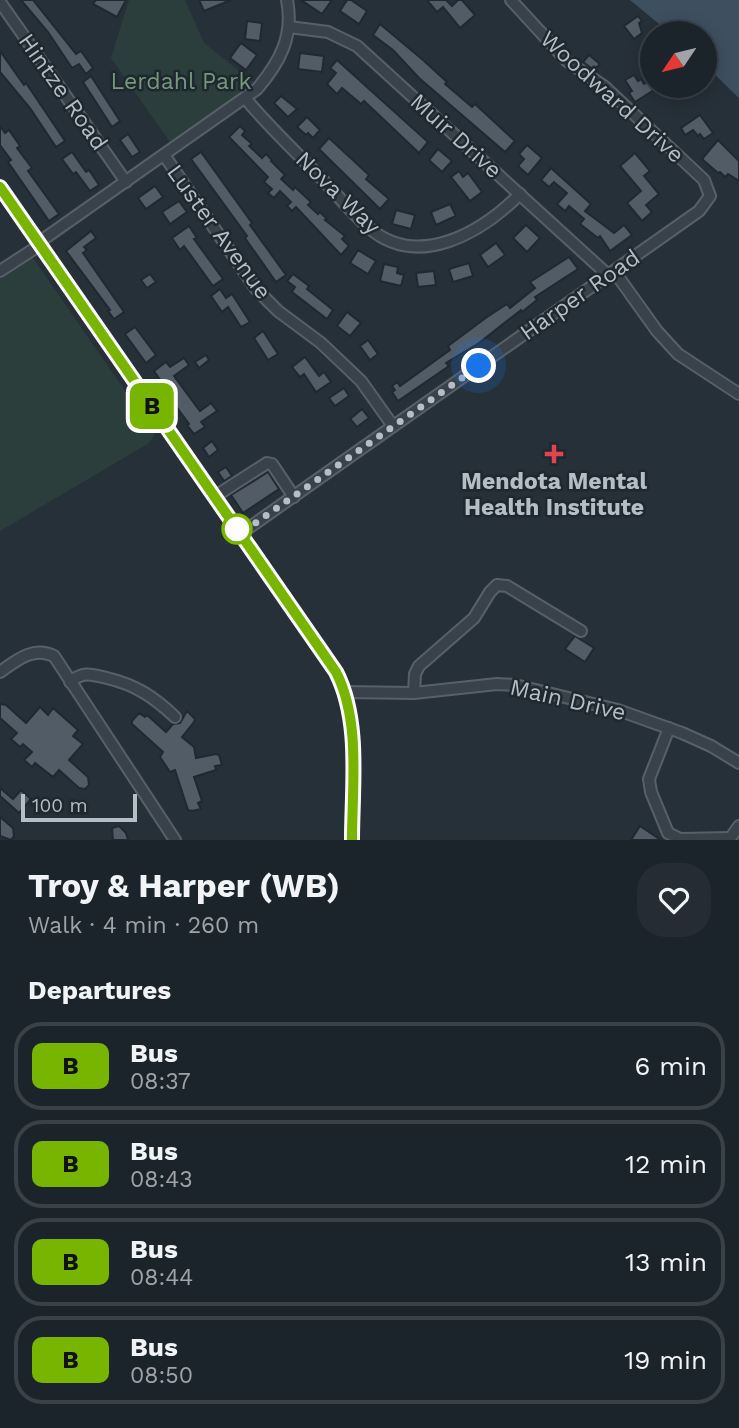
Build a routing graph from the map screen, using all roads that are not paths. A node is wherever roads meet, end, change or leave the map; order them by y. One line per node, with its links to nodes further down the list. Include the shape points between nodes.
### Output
1 (287, 0): 4 (street)
2 (511, 0): 10 (street, Woodward Drive, via 567,61 605,87 704,180)
3 (0, 2): 7 (street, Hintze Road)
4 (289, 27): 5 (street, via 285,49 273,70); 9 (street, Muir Drive, via 328,32 357,46)
5 (245, 98): 6 (street); 9 (street, Nova Way, via 369,228 398,243 429,247 465,236)
6 (164, 155): 7 (street); 16 (street, Luster Avenue, via 256,289 361,381)
7 (126, 182): 11 (street)
8 (0, 187): 11 (street)
9 (520, 194): 13 (street, Muir Drive)
10 (710, 196): 13 (street, Harper Road, via 699,211)
11 (39, 244): 12 (street); 18 (street)
12 (0, 271)
13 (608, 275): 14 (street, Muir Drive, via 619,278 678,354); 16 (street, Harper Road)
14 (739, 397): 15 (street)
15 (739, 405)
16 (393, 426): 17 (street, Harper Road)
17 (294, 497): 18 (street, via 267,463); 19 (street, Harper Road)
18 (215, 498): 19 (street)
19 (240, 534): 23 (street, via 318,644)
20 (581, 631): 24 (street, via 498,585 474,618 419,666)
21 (0, 672): 22 (street, via 32,652 45,652 54,656)
22 (70, 681): 25 (street, via 88,673 124,682 151,695); 30 (street)
23 (344, 692): 24 (street, Main Drive); 31 (street, via 351,723)
24 (414, 694): 26 (street, Main Drive, via 515,685 618,710)
25 (175, 717)
26 (669, 728): 27 (street, Main Drive); 29 (street, via 649,779 668,833 680,839)
27 (739, 763)
28 (739, 825): 29 (street)
29 (729, 839)
30 (175, 840)
31 (352, 840)

